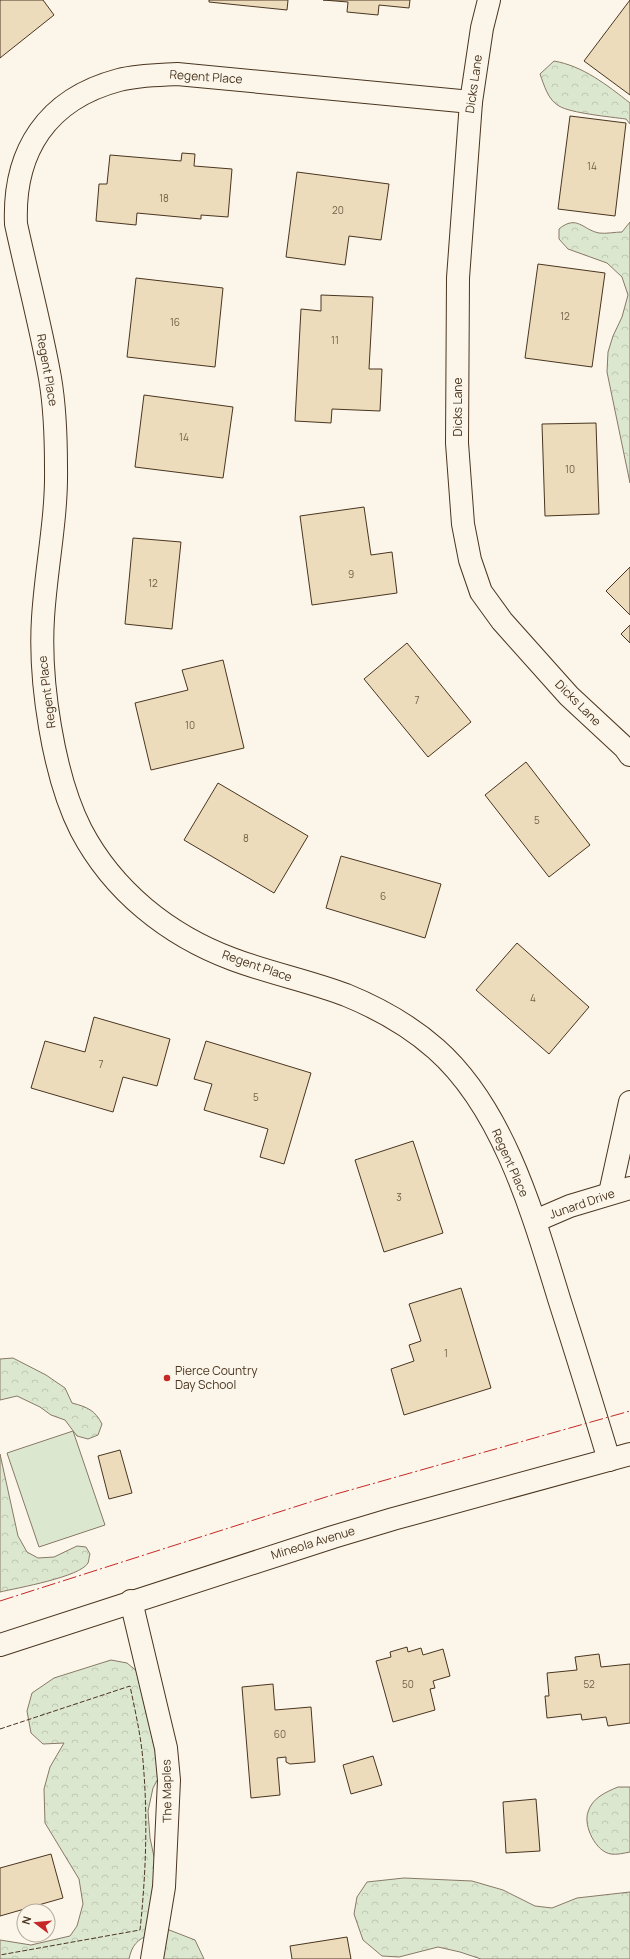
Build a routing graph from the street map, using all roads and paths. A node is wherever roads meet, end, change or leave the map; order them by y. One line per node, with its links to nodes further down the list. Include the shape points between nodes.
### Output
1 (489, 0): 2 (street, Dicks Lane, via 482,28)
2 (471, 102): 3 (street, Dicks Lane, via 458,278 458,427 463,524 470,560 481,592 502,621 569,696); 6 (street, Regent Place, via 177,74 138,76 119,80 97,87 70,101 56,112 39,132 26,155 18,181 15,202 16,224 50,380 55,418 55,493 42,653 46,691 53,740 66,790 80,827 112,877 136,902 170,929 229,959 347,996 401,1022 436,1049 460,1073 493,1123)
3 (630, 755)
4 (630, 1102): 5 (street)
5 (620, 1191): 6 (street, Junard Drive, via 570,1206)
6 (535, 1221): 8 (street, Regent Place)
7 (630, 1454): 8 (street, Mineola Avenue)
8 (609, 1460): 9 (street, Mineola Avenue, via 393,1519)
9 (131, 1602): 10 (street, Mineola Avenue); 11 (street, The Maples, via 166,1748 169,1780 164,1887)
10 (0, 1645)
11 (152, 1959)

